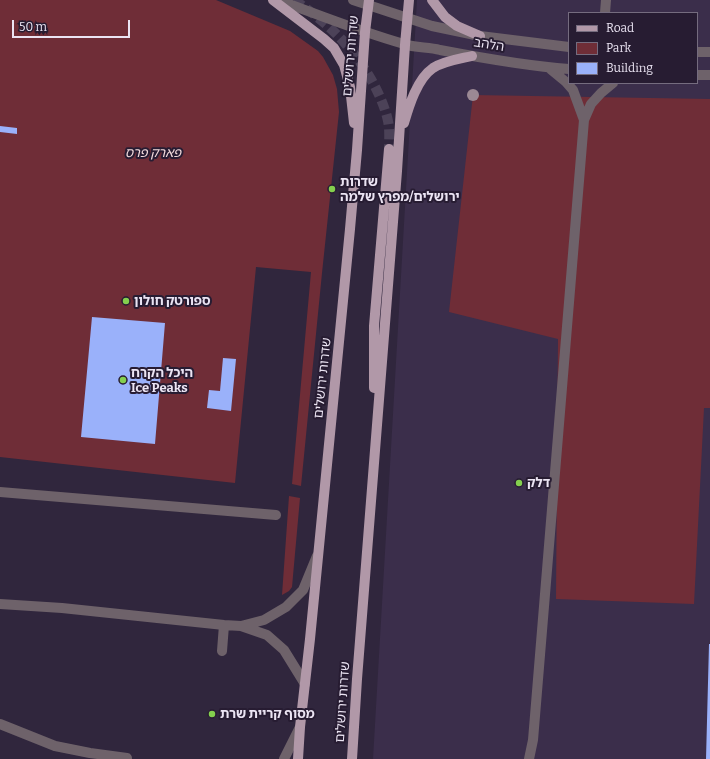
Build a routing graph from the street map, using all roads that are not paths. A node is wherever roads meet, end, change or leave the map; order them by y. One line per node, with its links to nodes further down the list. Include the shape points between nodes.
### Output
1 (273, 0): 24 (main road, via 334,48 344,66 350,87)
2 (278, 0): 10 (street, הלהב)
3 (353, 0): 7 (street, הלהב)
4 (410, 0): 9 (main road, שדרות ירושלים)
5 (432, 0): 11 (main road, via 445,17 457,26)
6 (606, 0): 8 (street)
7 (369, 3): 9 (street, הלהב); 10 (main road, שדרות ירושלים)
8 (605, 12)
9 (408, 17): 11 (street, הלהב, via 432,26); 12 (main road, שדרות ירושלים)
10 (365, 32): 12 (street, הלהב); 24 (main road, שדרות ירושלים)
11 (480, 36): 13 (street, הלהב)
12 (405, 45): 16 (street, הלהב); 25 (main road, שדרות ירושלים)
13 (568, 47)
14 (698, 52): 15 (street)
15 (710, 52)
16 (472, 56): 17 (street, הלהב); 25 (main road, via 450,61 427,73 412,100 404,123)
17 (549, 68): 18 (street, הלהב); 22 (street, via 573,90)
18 (568, 69)
19 (698, 75): 20 (street)
20 (710, 75)
21 (613, 84): 22 (street, via 591,104)
22 (584, 120): 37 (street)
23 (389, 149): 26 (main road, via 374,326)
24 (357, 150): 29 (main road, שדרות ירושלים)
25 (398, 171): 26 (main road, שדרות ירושלים)
26 (375, 452): 41 (main road, שדרות ירושלים)
27 (0, 492): 28 (street)
28 (276, 515)
29 (319, 552): 32 (street, via 302,590 286,607 264,620); 34 (main road, שדרות ירושלים)
30 (0, 604): 31 (street)
31 (224, 625): 32 (street); 33 (street)
32 (241, 626): 34 (street, via 267,635 284,650)
33 (222, 651)
34 (305, 684): 36 (main road, שדרות ירושלים)
35 (0, 724): 38 (street, via 55,746)
36 (300, 727): 39 (street); 40 (main road, שדרות ירושלים)
37 (533, 740): 42 (street); 43 (street)
38 (127, 758)
39 (284, 759)
40 (298, 759)
41 (352, 759)
42 (529, 759)
43 (538, 759)

